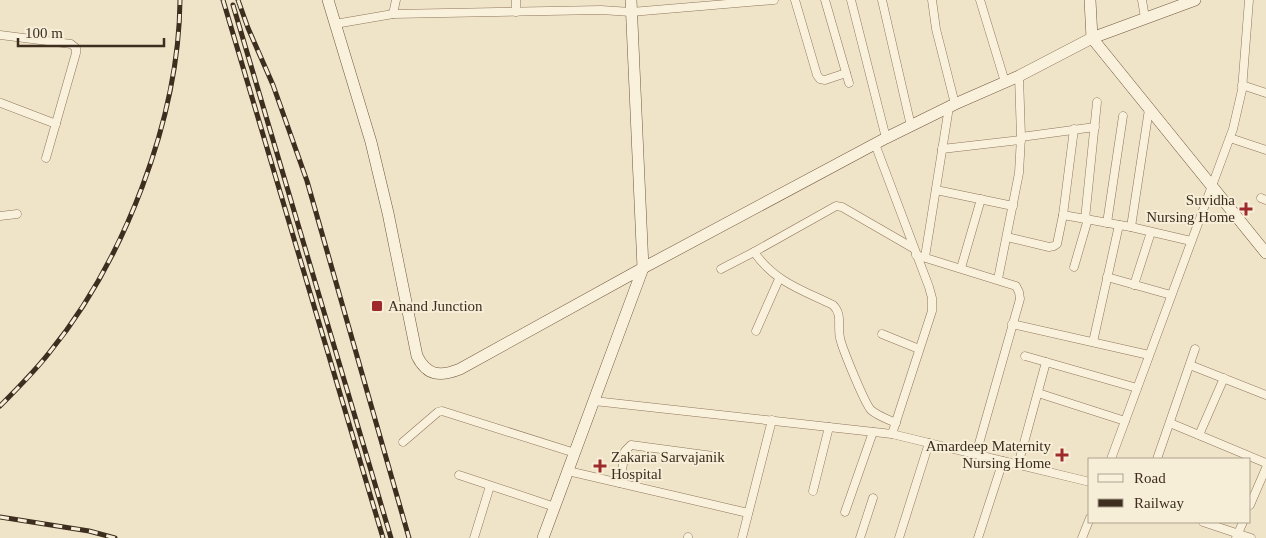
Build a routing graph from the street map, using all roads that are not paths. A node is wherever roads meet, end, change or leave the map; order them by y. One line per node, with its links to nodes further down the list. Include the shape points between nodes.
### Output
1 (396, 0): 18 (street)
2 (516, 0): 16 (street)
3 (631, 0): 17 (street)
4 (774, 0): 17 (street)
5 (795, 0): 23 (street, via 816,75 825,80)
6 (825, 0): 23 (street)
7 (851, 0): 38 (street)
8 (882, 0): 35 (street)
9 (932, 0): 31 (street)
10 (980, 0): 25 (street)
11 (1090, 0): 22 (street)
12 (1142, 0): 19 (street)
13 (1195, 0): 19 (street)
14 (1249, 0): 27 (street)
15 (328, 3): 20 (street)
16 (516, 12): 17 (street); 18 (street)
17 (631, 12): 64 (street)
18 (393, 14): 20 (street)
19 (1145, 18): 22 (street)
20 (334, 24): 64 (street, via 371,142 421,365 437,374 460,369)
21 (0, 35): 34 (street, via 74,46 76,53)
22 (1092, 38): 24 (street); 32 (street)
23 (846, 73): 26 (street)
24 (1018, 76): 25 (street); 39 (street)
25 (1005, 82): 31 (street)
26 (849, 83)
27 (1242, 85): 28 (street); 40 (street)
28 (1266, 94)
29 (1097, 102): 36 (street)
30 (1, 103): 34 (street)
31 (952, 106): 35 (street); 42 (street)
32 (1149, 109): 45 (street); 55 (street)
33 (1123, 116): 53 (street)
34 (56, 124): 44 (street)
35 (911, 126): 38 (street)
36 (1094, 127): 37 (street); 52 (street)
37 (1074, 130): 39 (street); 50 (street)
38 (886, 138): 41 (street)
39 (1021, 138): 42 (street); 48 (street)
40 (1230, 138): 43 (street); 45 (street)
41 (875, 144): 59 (street); 64 (street)
42 (942, 149): 46 (street)
43 (1266, 150)
44 (46, 158)
45 (1211, 186): 58 (street); 61 (street)
46 (936, 190): 47 (street); 62 (street)
47 (981, 199): 48 (street); 65 (street)
48 (1013, 206): 57 (street)
49 (17, 214): 51 (street)
50 (1063, 215): 52 (street); 57 (street, via 1059,238 1054,246)
51 (0, 216)
52 (1086, 219): 53 (street); 63 (street)
53 (1107, 223): 54 (street)
54 (1119, 225): 55 (street); 67 (street)
55 (1131, 227): 56 (street)
56 (1151, 232): 58 (street); 70 (street)
57 (1007, 237): 69 (street)
58 (1191, 241): 71 (street)
59 (914, 251): 60 (street, via 836,206); 62 (street); 76 (street, via 932,298 932,311)
60 (754, 252): 66 (street); 68 (street)
61 (1266, 253)
62 (925, 257): 65 (street)
63 (1074, 267)
64 (643, 268): 86 (street)
65 (961, 268): 69 (street)
66 (721, 269)
67 (1107, 277): 70 (street); 75 (street)
68 (779, 279): 73 (street); 89 (street, via 838,310 840,339 868,406 878,415)
69 (998, 280): 72 (street, via 1016,286 1019,292)
70 (1134, 285): 71 (street)
71 (1171, 295): 78 (street)
72 (1012, 324): 75 (street); 98 (street)
73 (756, 330)
74 (882, 334): 76 (street)
75 (1093, 342): 78 (street)
76 (920, 349): 89 (street)
77 (1195, 349): 81 (street)
78 (1149, 355): 83 (street)
79 (1025, 356): 80 (street)
80 (1046, 362): 83 (street); 84 (street)
81 (1190, 365): 82 (street); 90 (street)
82 (1224, 378): 85 (street); 94 (street)
83 (1137, 388): 88 (street)
84 (1038, 393): 88 (street); 105 (street)
85 (1266, 395)
86 (594, 401): 87 (street); 97 (street)
87 (772, 420): 91 (street); 117 (street)
88 (1125, 421): 100 (street)
89 (896, 423): 93 (street)
90 (1170, 423): 94 (street); 101 (street)
91 (829, 427): 92 (street); 113 (street)
92 (873, 432): 93 (street); 118 (street)
93 (892, 434): 96 (street)
94 (1199, 435): 102 (street)
95 (403, 442): 97 (street, via 442,411)
96 (929, 443): 98 (street); 127 (street)
97 (575, 453): 107 (street)
98 (976, 454): 103 (street)
99 (713, 456): 110 (street, via 631,445 626,450)
100 (1111, 458)
101 (1158, 458)
102 (1246, 458)
103 (1003, 461): 105 (street); 128 (street)
104 (1251, 461): 106 (street)
105 (1018, 465): 109 (street)
106 (1266, 468): 112 (street)
107 (568, 471): 110 (street); 116 (street)
108 (459, 475): 111 (street)
109 (1088, 482)
110 (620, 483): 117 (street)
111 (490, 486): 116 (street); 123 (street)
112 (1253, 487): 115 (street)
113 (813, 491)
114 (873, 498): 126 (street)
115 (1251, 500)
116 (554, 507): 124 (street)
117 (748, 512): 125 (street)
118 (845, 512)
119 (1088, 523): 129 (street)
120 (1205, 523): 122 (street)
121 (1243, 523): 122 (street)
122 (1237, 536): 130 (street)
123 (474, 538)
124 (543, 538)
125 (742, 538)
126 (860, 538)
127 (899, 538)
128 (978, 538)
129 (1082, 538)
130 (1251, 538)

